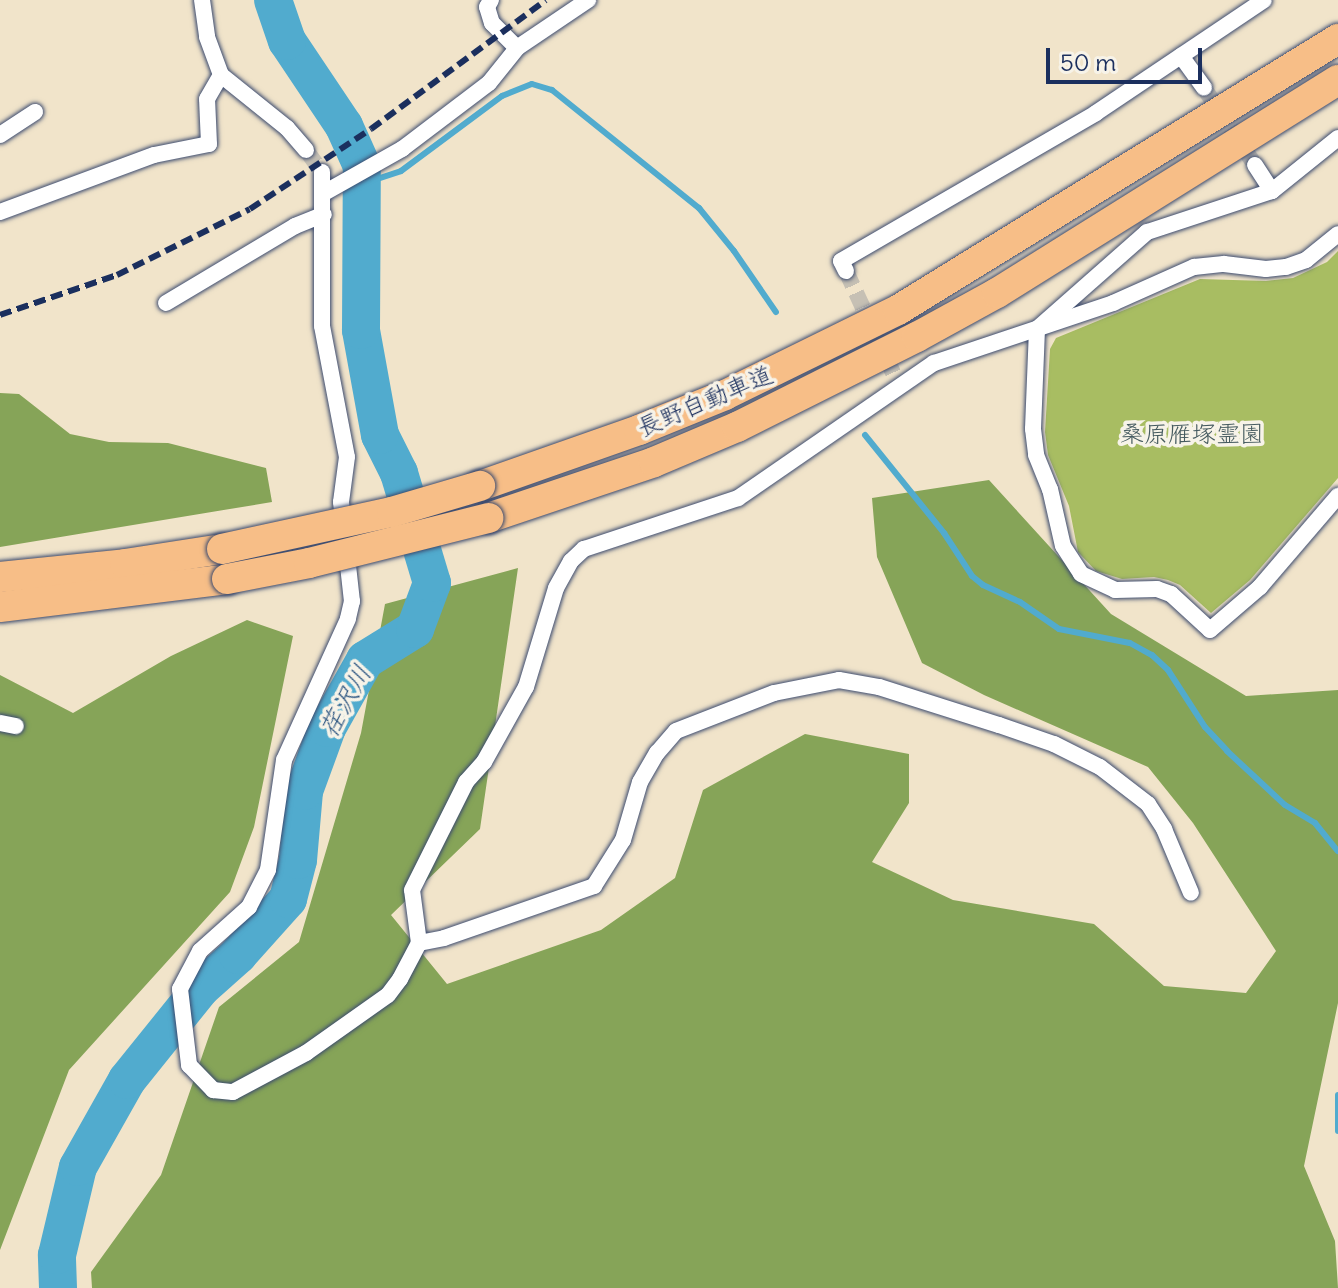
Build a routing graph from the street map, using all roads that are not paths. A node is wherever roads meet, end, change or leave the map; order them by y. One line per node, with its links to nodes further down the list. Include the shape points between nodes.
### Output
1 (202, 0): 8 (street, via 207,37)
2 (491, 0): 6 (street, via 487,7 492,23)
3 (588, 0): 6 (street)
4 (1264, 0): 7 (street)
5 (1338, 39): 26 (highway, 長野自動車道, bridge, via 898,310 710,401 612,440 392,512 222,549)
6 (517, 48): 17 (street, via 489,83 402,149)
7 (1181, 56): 10 (street); 22 (street, via 1096,113 841,261)
8 (221, 75): 14 (street); 19 (street, via 207,99 209,144 154,155)
9 (1338, 80): 27 (highway, 長野自動車道, bridge, via 997,293 737,427 654,462 488,518 309,563 227,579)
10 (1204, 88)
11 (35, 112): 12 (street)
12 (0, 135)
13 (1338, 138): 18 (street)
14 (306, 150)
15 (1255, 165): 18 (street)
16 (322, 172): 17 (street)
17 (330, 189): 20 (street)
18 (1272, 191): 24 (street, via 1147,232)
19 (0, 212)
20 (324, 214): 23 (street); 29 (street, via 322,326 347,457 341,502 352,601 284,760 268,870 249,907 200,951 180,989 189,1065 213,1090 233,1092 306,1053 388,995)
21 (1338, 234): 24 (street, via 1306,260 1286,267 1194,267)
22 (846, 271)
23 (166, 303)
24 (1037, 329): 25 (street, via 1036,455 1069,559 1100,586 1171,594 1210,630 1260,587); 29 (street, via 934,363 898,381 738,498 584,549 571,561 556,588 526,687 484,762 466,782 412,890)
25 (1338, 496)
26 (0, 577)
27 (0, 607)
28 (1191, 893): 29 (street, via 1148,804 1100,767 999,725 879,687 839,680 774,693 676,731 640,782 623,840 594,886)
29 (419, 943)

